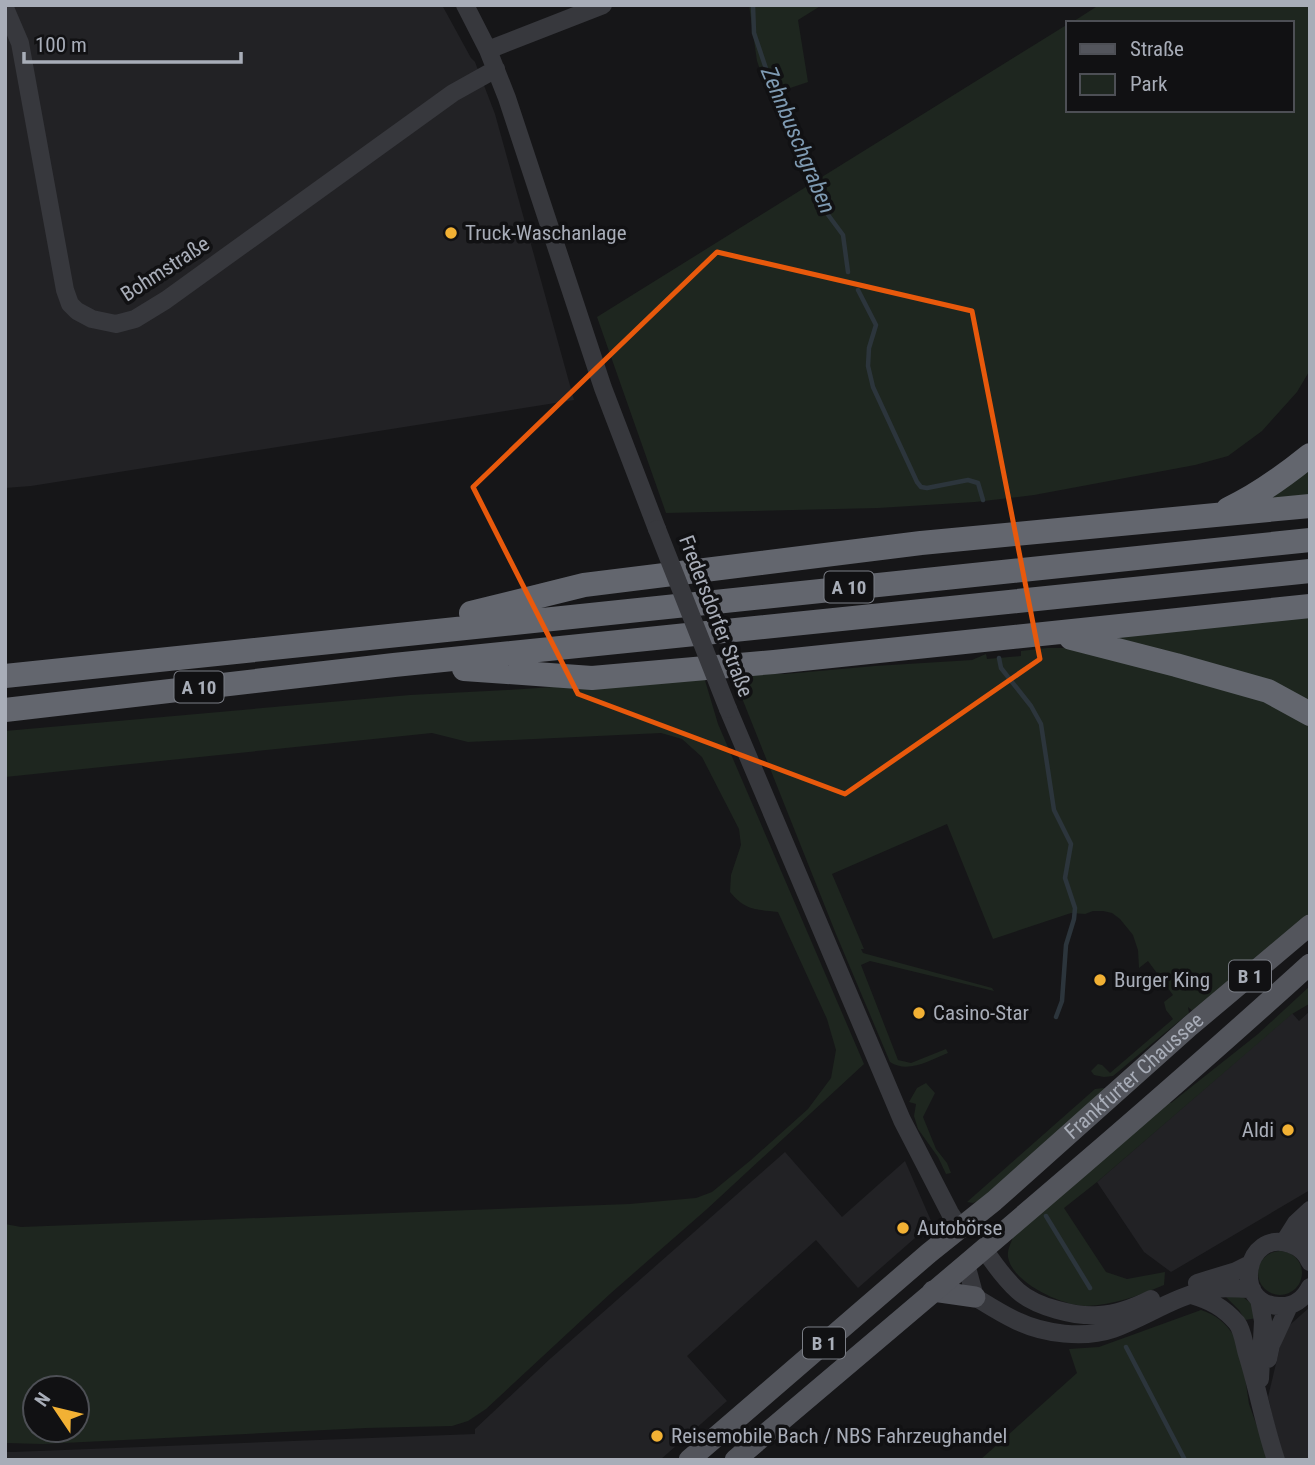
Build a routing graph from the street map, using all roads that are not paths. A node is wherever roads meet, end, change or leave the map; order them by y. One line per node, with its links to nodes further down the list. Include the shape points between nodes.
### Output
1 (465, 5): 4 (street, Fredersdorfer Straße)
2 (603, 5): 4 (street)
3 (5, 8): 5 (street, Bohmstraße, via 20,43 65,290 77,311 116,324 135,319 166,300 453,93)
4 (488, 50): 5 (street, Fredersdorfer Straße)
5 (496, 69): 21 (street, Fredersdorfer Straße, bridge, via 603,388 728,709 902,1120)
6 (1310, 455): 8 (highway, via 1248,500)
7 (1310, 506): 8 (highway)
8 (1211, 516): 13 (highway, via 921,543 584,585)
9 (1310, 540): 13 (highway, A 10)
10 (1310, 571): 14 (highway, A 10)
11 (1310, 606): 12 (highway)
12 (1049, 634): 14 (highway, via 592,678); 17 (highway, via 1268,691)
13 (388, 635): 15 (highway, A 10)
14 (394, 664): 16 (highway, A 10)
15 (5, 676)
16 (5, 710)
17 (1310, 714)
18 (1310, 925): 21 (main road, Frankfurter Chaussee / B 1)
19 (1310, 964): 23 (main road, Frankfurter Chaussee / B 1)
20 (1310, 1210): 24 (street, via 1296,1223)
21 (960, 1228): 23 (main road); 25 (main road); 34 (main road, Frankfurter Chaussee / B 1)
22 (1310, 1231): 24 (street)
23 (984, 1249): 25 (main road, Frankfurter Chaussee / B 1); 26 (street, via 1020,1293 1044,1306 1080,1314 1100,1315 1135,1307)
24 (1298, 1251): 26 (street, via 1272,1243 1263,1247)
25 (966, 1264): 28 (main road, Frankfurter Chaussee / B 1); 31 (street)
26 (1250, 1265): 29 (street)
27 (1309, 1290): 32 (street)
28 (933, 1291): 31 (main road); 35 (main road, Frankfurter Chaussee / B 1)
29 (1255, 1294): 30 (street, via 1214,1289); 32 (street, via 1268,1304); 33 (street, via 1263,1321)
30 (1191, 1295): 31 (street, via 1111,1330 1073,1334 1019,1323); 33 (street, via 1211,1301 1239,1326)
31 (975, 1297)
32 (1289, 1306): 33 (street, via 1271,1345)
33 (1259, 1393): 36 (street)
34 (689, 1460)
35 (735, 1460)
36 (1276, 1460)

